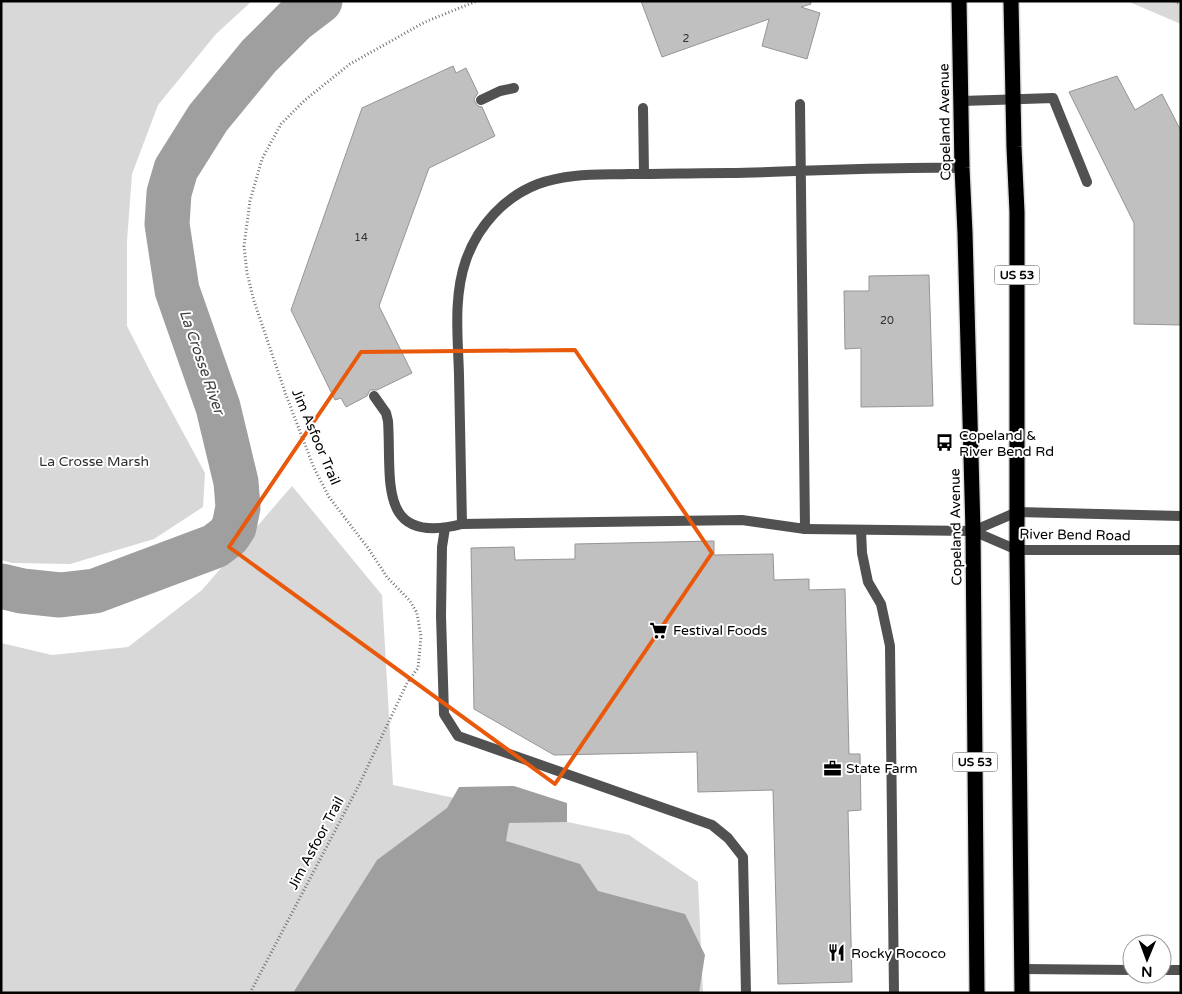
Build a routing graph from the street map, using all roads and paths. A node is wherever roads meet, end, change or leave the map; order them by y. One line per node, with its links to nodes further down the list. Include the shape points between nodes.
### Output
1 (477, 1): 28 (path, Jim Asfoor Trail, via 425,22 350,64 305,100 281,124 262,159 250,201 244,246 247,274 286,395 314,468 329,497 387,577 410,601 417,613 421,637 418,668 407,683 359,785)
2 (959, 1): 9 (highway, Copeland Avenue / US 53)
3 (1011, 1): 8 (highway, US 53)
4 (1174, 1): 5 (path)
5 (1181, 4)
6 (514, 88): 7 (street)
7 (480, 100)
8 (1012, 100): 9 (street); 15 (street, via 1053,98); 17 (highway, US 53, via 1017,212)
9 (961, 101): 12 (highway, Copeland Avenue / US 53)
10 (800, 104): 13 (street)
11 (643, 108): 14 (street)
12 (962, 168): 13 (street); 23 (highway, Copeland Avenue / US 53)
13 (800, 172): 14 (street); 21 (street)
14 (644, 174): 19 (street, via 578,175 538,184 500,208 482,227 472,244 461,276 458,307)
15 (1087, 182)
16 (374, 396): 20 (street, River Bend Road, via 388,421 395,508 409,524 430,529)
17 (1017, 512): 18 (street, River Bend Road); 23 (street, River Bend Road); 24 (highway, US 53)
18 (1181, 516)
19 (462, 524): 20 (street, River Bend Road); 21 (street, River Bend Road, via 742,520)
20 (445, 528): 29 (street, via 441,616 444,714 458,736 712,826 728,838 743,857)
21 (805, 529): 22 (street, River Bend Road)
22 (861, 530): 23 (street, River Bend Road); 30 (street, via 868,582 881,604 890,646)
23 (973, 530): 24 (street, River Bend Road); 31 (highway, Copeland Avenue / US 53)
24 (1017, 550): 25 (street, River Bend Road); 26 (highway, US 53)
25 (1181, 550)
26 (1022, 969): 27 (street); 32 (highway, US 53)
27 (1122, 970)
28 (250, 993)
29 (746, 993)
30 (894, 993)
31 (977, 993)
32 (1022, 993)

